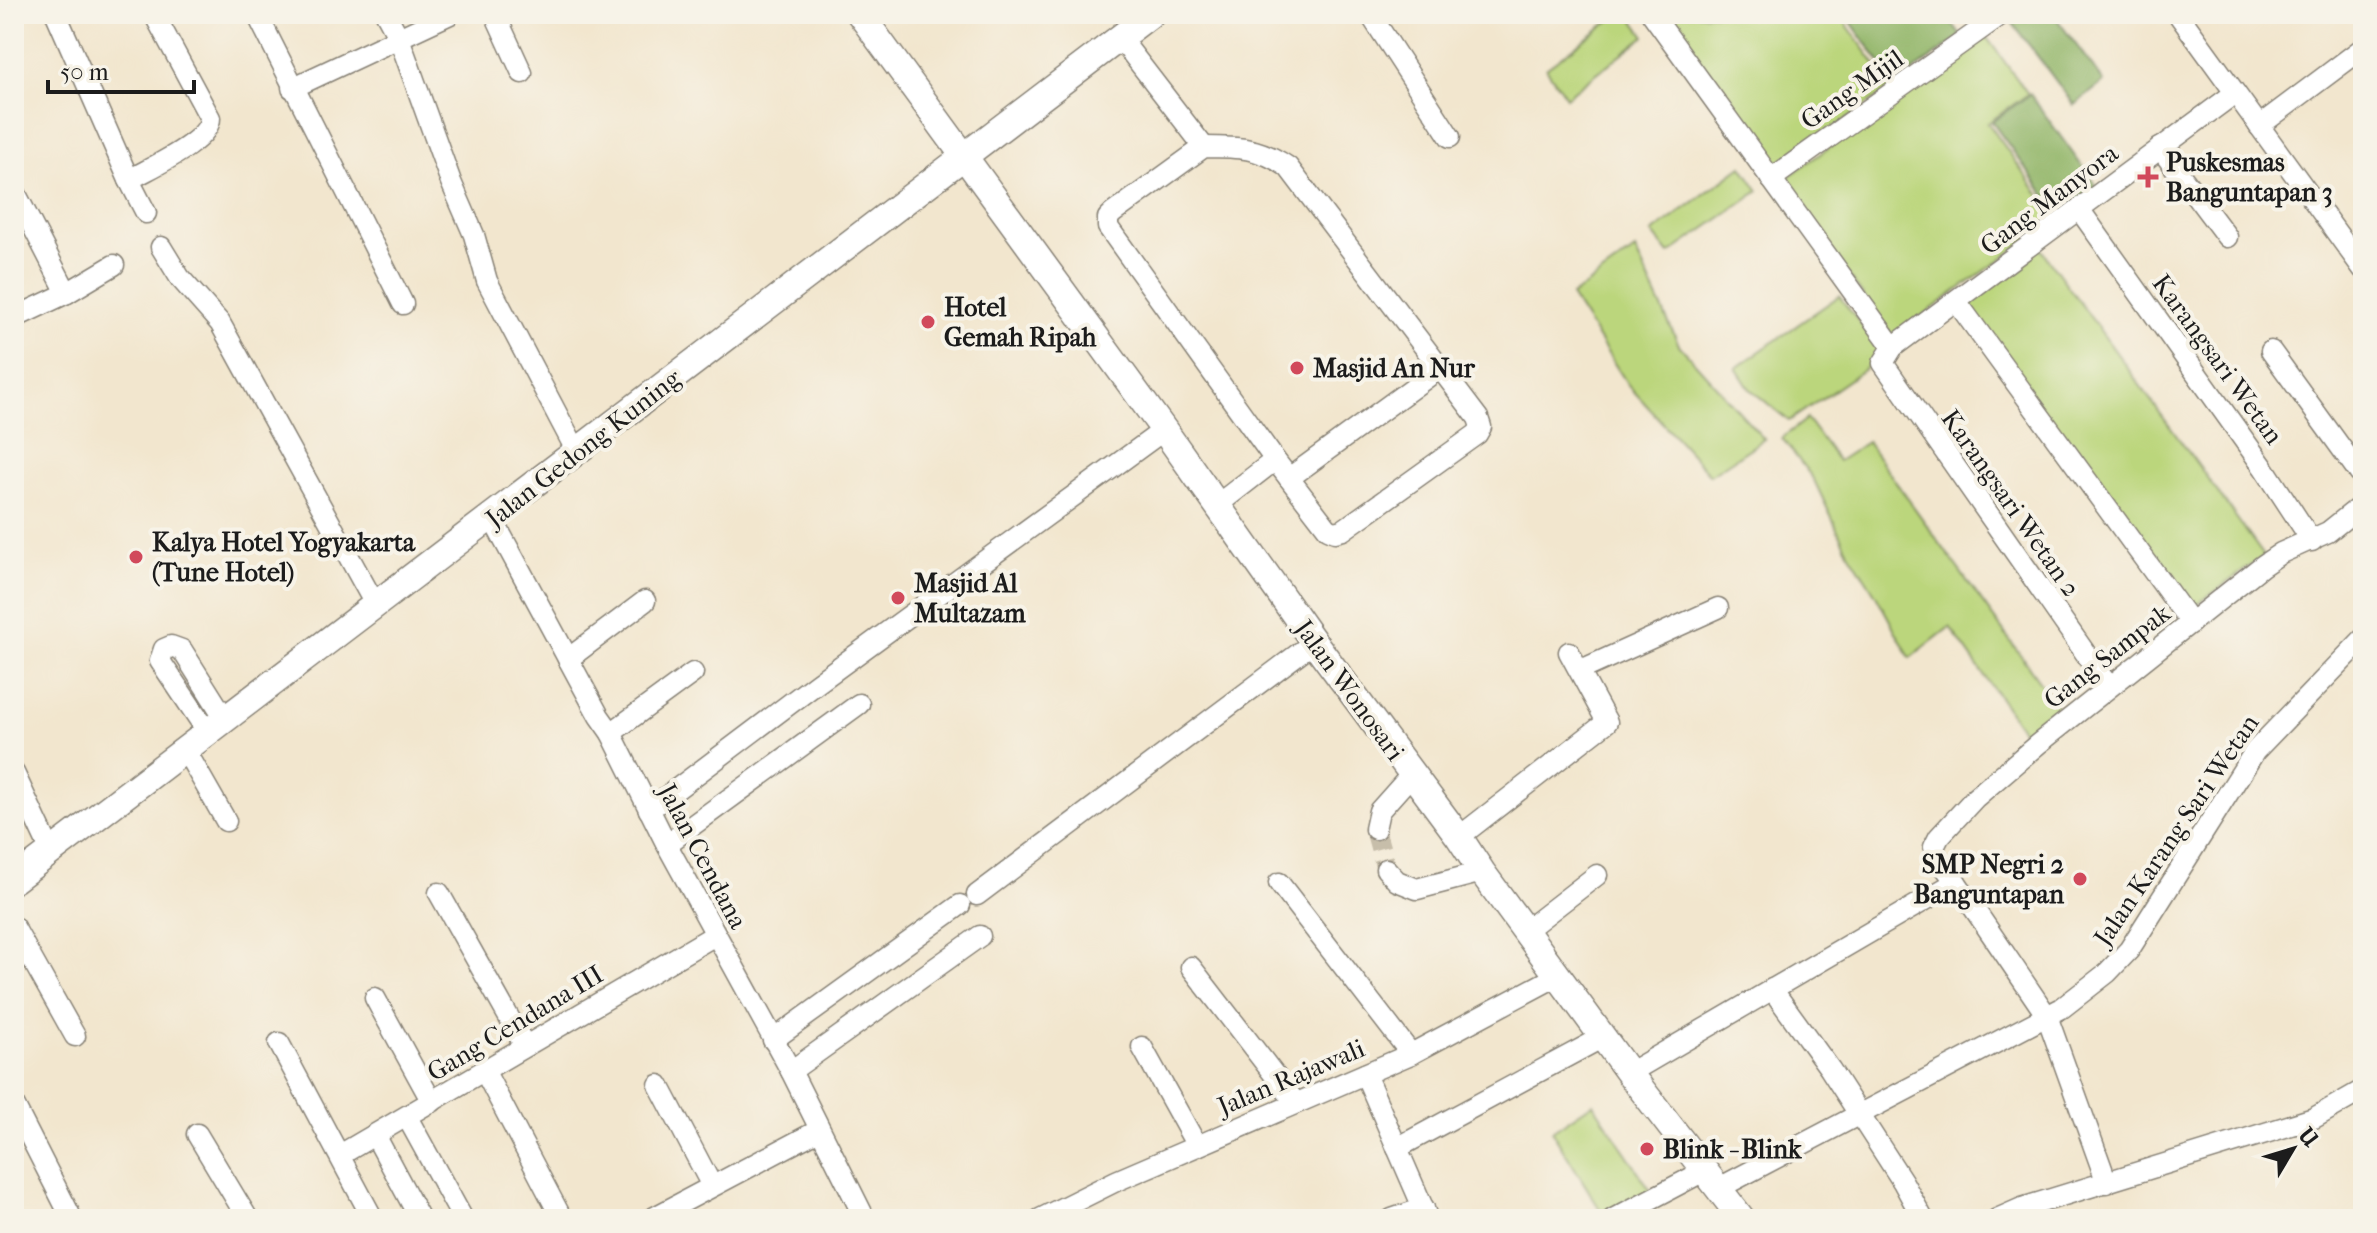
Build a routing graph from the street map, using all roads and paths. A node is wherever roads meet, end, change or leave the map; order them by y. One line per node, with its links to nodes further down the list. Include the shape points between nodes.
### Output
1 (56, 14): 25 (street)
2 (154, 14): 25 (street, via 211,124 200,139)
3 (257, 14): 17 (street)
4 (386, 14): 13 (street)
5 (450, 14): 13 (street)
6 (495, 14): 16 (street)
7 (860, 14): 23 (main road, Jalan Wonosari)
8 (1151, 14): 14 (main road, Jalan Gedong Kuning)
9 (1370, 14): 20 (street)
10 (1652, 14): 24 (street)
11 (2002, 14): 24 (street, Gang Mijil)
12 (2178, 14): 18 (street)
13 (399, 38): 17 (street); 41 (street, via 487,281)
14 (1120, 38): 21 (street); 23 (main road, Jalan Gedong Kuning)
15 (2363, 48): 19 (street)
16 (522, 73)
17 (292, 88): 35 (street)
18 (2235, 93): 19 (street); 22 (street, Gang Manyora)
19 (2259, 126): 32 (street)
20 (1450, 137)
21 (1204, 147): 39 (street, via 1244,148 1269,154 1288,167); 42 (street, via 1113,213 1108,227)
22 (2160, 148): 27 (street, Gang Manyora); 29 (street)
23 (963, 157): 40 (main road, Jalan Wonosari); 41 (main road, Jalan Gedong Kuning)
24 (1771, 179): 37 (street)
25 (129, 180): 28 (street)
26 (14, 190): 33 (street)
27 (2079, 209): 34 (street, Gang Manyora); 48 (street, Karangsari Wetan)
28 (146, 213)
29 (2227, 237)
30 (161, 247): 50 (street, via 180,278 220,323)
31 (114, 265): 33 (street)
32 (2363, 269)
33 (67, 293): 36 (street)
34 (1956, 301): 37 (street, Gang Manyora); 52 (street)
35 (403, 304)
36 (14, 318)
37 (1893, 347): 59 (street, Karangsari Wetan 2, via 1883,367)
38 (2271, 351): 44 (street)
39 (1440, 368): 43 (street); 43 (street, via 1478,418 1477,434 1335,532)
40 (1164, 430): 46 (main road, Jalan Wonosari); 65 (street)
41 (577, 452): 47 (main road, Jalan Gedong Kuning)
42 (1275, 460): 43 (street); 46 (street)
43 (1289, 478)
44 (2363, 478)
45 (2363, 504): 48 (street, Gang Sampak)
46 (1217, 505): 54 (main road, Jalan Wonosari)
47 (492, 518): 50 (main road, Jalan Gedong Kuning); 56 (street, Jalan Cendana)
48 (2312, 541): 52 (street, Gang Sampak, via 2278,555)
49 (645, 601): 56 (street)
50 (376, 606): 62 (main road, Jalan Gedong Kuning)
51 (1718, 608): 57 (street)
52 (2191, 623): 59 (street, Gang Sampak)
53 (2363, 639): 86 (street, Jalan Karang Sari Wetan, via 2255,751 2122,958)
54 (1314, 642): 64 (main road, Jalan Wonosari); 89 (street)
55 (1569, 652): 57 (street)
56 (568, 659): 61 (street, Jalan Cendana)
57 (1581, 670): 68 (street, via 1605,726)
58 (693, 673): 61 (street)
59 (2109, 687): 75 (street, Gang Sampak, via 1975,798 1939,837 1935,854)
60 (859, 704): 69 (street)
61 (611, 733): 65 (street, Jalan Cendana)
62 (186, 751): 66 (street); 70 (main road, Jalan Gedong Kuning)
63 (14, 773): 70 (street)
64 (1412, 774): 67 (street, via 1379,811); 68 (main road, Jalan Wonosari)
65 (649, 810): 69 (street, Jalan Cendana)
66 (226, 821)
67 (1375, 829)
68 (1459, 837): 72 (main road, Jalan Wonosari)
69 (667, 844): 80 (street, Jalan Cendana)
70 (51, 852): 74 (main road, Jalan Gedong Kuning)
71 (1386, 869): 72 (street, via 1397,881 1417,889)
72 (1482, 872): 79 (main road, Jalan Wonosari)
73 (1597, 875): 79 (street)
74 (14, 880)
75 (1956, 882): 84 (street); 86 (street)
76 (1279, 883): 93 (street)
77 (439, 893): 91 (street)
78 (14, 927): 87 (street)
79 (1526, 930): 83 (main road, Jalan Wonosari)
80 (715, 935): 89 (street, Jalan Cendana); 91 (street, Gang Cendana III)
81 (980, 936): 95 (street)
82 (1191, 967): 101 (street)
83 (1559, 975): 88 (main road, Jalan Wonosari); 93 (street, Jalan Rajawali)
84 (1772, 989): 96 (street); 103 (street)
85 (375, 998): 100 (street)
86 (2047, 1016): 103 (street, Jalan Karang Sari Wetan); 112 (street)
87 (75, 1036)
88 (1605, 1036): 96 (main road, Jalan Wonosari); 109 (street)
89 (773, 1040): 95 (street, Jalan Cendana)
90 (279, 1043): 110 (street)
91 (525, 1046): 94 (street, Gang Cendana III)
92 (1142, 1047): 108 (street)
93 (1411, 1054): 97 (street, Jalan Rajawali)
94 (484, 1070): 100 (street, Gang Cendana III); 120 (street)
95 (791, 1071): 105 (street, Jalan Cendana)
96 (1629, 1073): 111 (main road, Jalan Wonosari)
97 (1365, 1074): 101 (street, Jalan Rajawali); 109 (street)
98 (659, 1085): 113 (street)
99 (2363, 1090): 112 (street, via 2314,1118)
100 (432, 1102): 104 (street, Gang Cendana III)
101 (1296, 1103): 108 (street, Jalan Rajawali)
102 (14, 1105): 115 (street)
103 (1858, 1114): 111 (street, Jalan Karang Sari Wetan); 127 (street)
104 (407, 1117): 107 (street, Gang Cendana III); 119 (street)
105 (819, 1130): 113 (street); 122 (street, Jalan Cendana)
106 (197, 1134): 116 (street)
107 (375, 1135): 110 (street, Gang Cendana III); 118 (street)
108 (1197, 1146): 123 (street, Jalan Rajawali)
109 (1397, 1148): 114 (street)
110 (340, 1155): 117 (street)
111 (1712, 1179): 125 (street, Jalan Karang Sari Wetan); 126 (main road, Jalan Wonosari)
112 (2107, 1183): 128 (street)
113 (712, 1186): 121 (street)
114 (1426, 1214): 124 (street)
115 (72, 1219)
116 (248, 1219)
117 (373, 1219)
118 (420, 1219)
119 (463, 1219)
120 (562, 1219)
121 (651, 1219)
122 (865, 1219)
123 (1040, 1219)
124 (1392, 1219)
125 (1613, 1219)
126 (1742, 1219)
127 (1923, 1219)
128 (1997, 1219)

